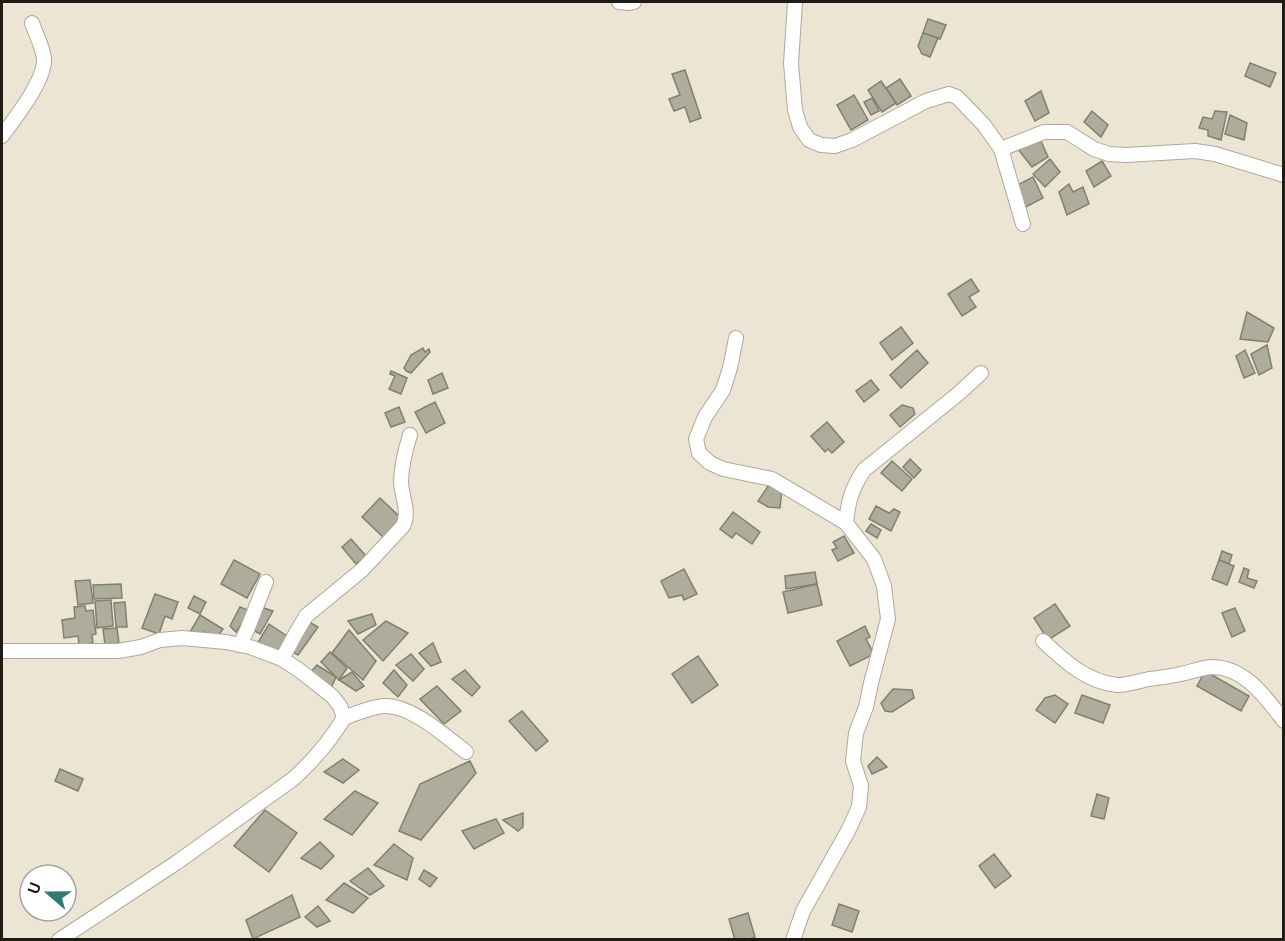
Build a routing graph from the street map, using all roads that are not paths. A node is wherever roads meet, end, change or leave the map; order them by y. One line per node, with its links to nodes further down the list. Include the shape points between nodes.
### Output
1 (619, 2): 2 (street)
2 (634, 2)
3 (795, 2): 6 (street, via 791,63 795,110 809,140 835,146 926,101 949,94 957,96)
4 (32, 23): 5 (street, via 44,62 36,86)
5 (2, 136)
6 (1001, 149): 7 (street, via 1044,132 1067,132 1109,154 1195,151); 8 (street)
7 (1284, 176)
8 (1023, 224)
9 (736, 338): 12 (street, via 723,390 696,439 699,453 723,469 772,479)
10 (981, 373): 12 (street, via 864,470 855,483)
11 (410, 435): 17 (street, via 401,482 406,520 403,526 362,570 306,616)
12 (846, 523): 22 (street, via 874,559 884,586 888,619 856,734 853,761 861,786 859,807 803,911)
13 (266, 582): 15 (street)
14 (1042, 641): 19 (street, via 1083,674 1119,685 1211,667 1229,669 1251,682)
15 (240, 645): 16 (street, via 182,638 118,651); 17 (street)
16 (2, 651)
17 (282, 659): 18 (street, via 333,696)
18 (344, 718): 20 (street, via 387,706 417,715); 21 (street, via 334,735 292,779 176,863)
19 (1284, 721)
20 (466, 752)
21 (59, 939)
22 (793, 939)

